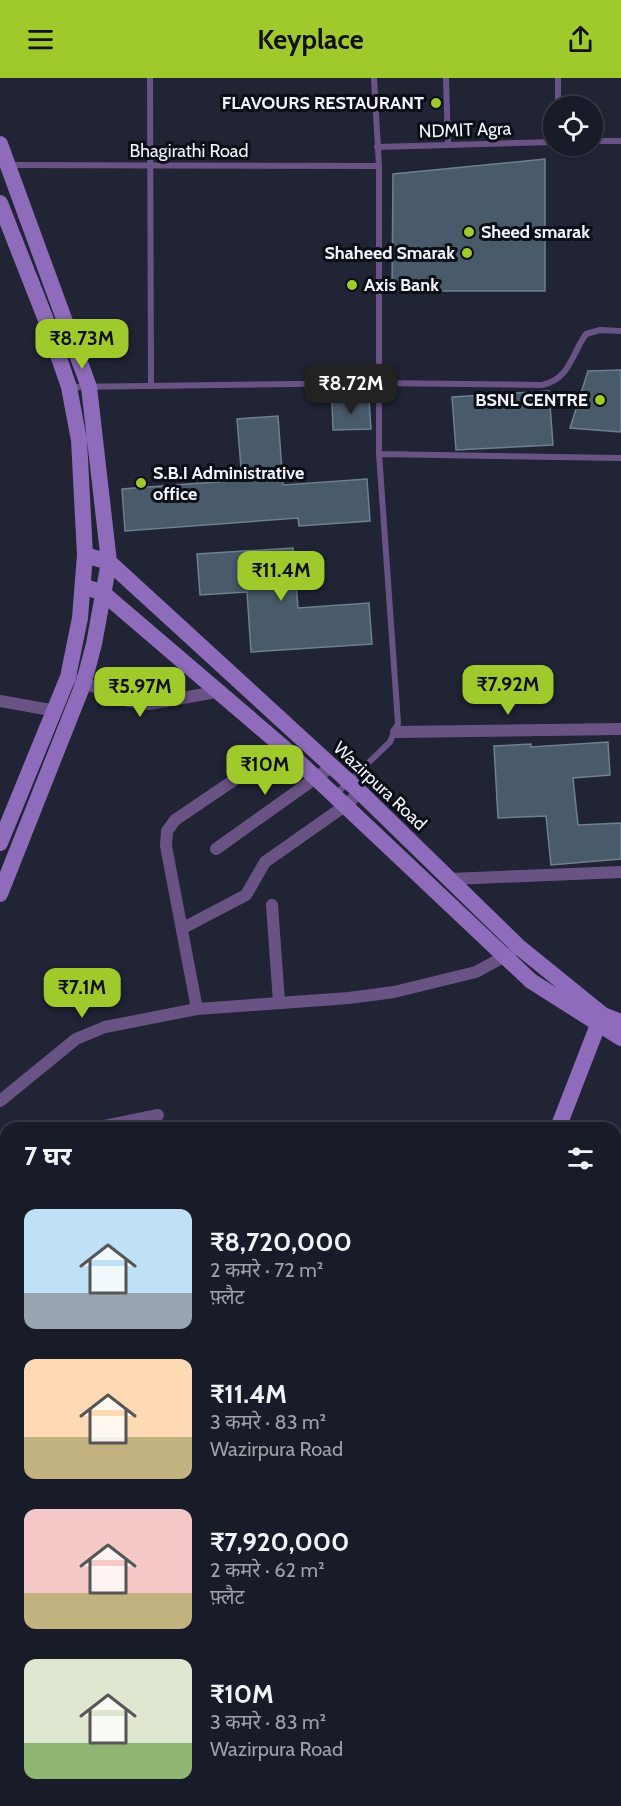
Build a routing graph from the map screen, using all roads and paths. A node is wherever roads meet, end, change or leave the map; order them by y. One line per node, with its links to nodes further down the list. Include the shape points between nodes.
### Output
1 (150, 78): 13 (lane)
2 (374, 78): 11 (lane)
3 (446, 78): 10 (lane)
4 (558, 78): 5 (lane)
5 (558, 96)
6 (603, 141): 7 (lane)
7 (621, 141)
8 (543, 142): 10 (lane, NDMIT Agra)
9 (0, 144): 12 (main road)
10 (448, 145): 11 (lane, NDMIT Agra)
11 (377, 147): 14 (lane)
12 (5, 165): 13 (lane, Bhagirathi Road); 20 (main road)
13 (151, 165): 14 (lane, Bhagirathi Road); 18 (lane)
14 (379, 166): 17 (lane)
15 (0, 203): 19 (main road)
16 (621, 331): 17 (lane, via 586,334 564,375 542,385)
17 (378, 382): 18 (lane); 21 (lane)
18 (150, 385): 20 (lane)
19 (69, 387): 20 (lane); 23 (main road, via 79,440)
20 (89, 387): 24 (main road)
21 (379, 454): 22 (lane); 32 (lane, via 398,713)
22 (621, 458)
23 (85, 555): 24 (main road, Wazirpura Road); 25 (main road)
24 (109, 562): 26 (main road); 34 (main road, Wazirpura Road)
25 (83, 586): 26 (main road, Wazirpura Road); 27 (main road)
26 (104, 593): 27 (main road); 28 (main road, Wazirpura Road)
27 (76, 680): 28 (street, via 128,701 148,704); 30 (main road); 42 (main road)
28 (216, 692): 33 (main road, Wazirpura Road)
29 (0, 701): 30 (street)
30 (56, 711): 38 (main road)
31 (621, 729): 32 (street)
32 (396, 732): 36 (lane)
33 (283, 747): 35 (main road, Wazirpura Road); 44 (street, via 171,823 166,846)
34 (331, 767): 35 (street); 36 (main road, Wazirpura Road)
35 (315, 778): 37 (main road, Wazirpura Road); 39 (street)
36 (354, 788): 37 (street); 41 (main road, Wazirpura Road)
37 (340, 800): 44 (street, via 265,862 246,895); 45 (main road, Wazirpura Road)
38 (0, 843)
39 (216, 849)
40 (621, 872): 41 (street)
41 (450, 879): 45 (main road, Wazirpura Road)
42 (0, 894)
43 (272, 905): 46 (street)
44 (183, 927): 47 (street)
45 (513, 951): 46 (street, via 476,972 394,992); 48 (main road, Wazirpura Road)
46 (279, 1002): 47 (street)
47 (196, 1009): 51 (street, via 88,1033)
48 (600, 1020): 49 (main road, Wazirpura Road); 50 (main road, Wazirpura Road); 54 (main road)
49 (621, 1022)
50 (621, 1038)
51 (0, 1101)
52 (158, 1115): 53 (street)
53 (124, 1122)
54 (560, 1122)

